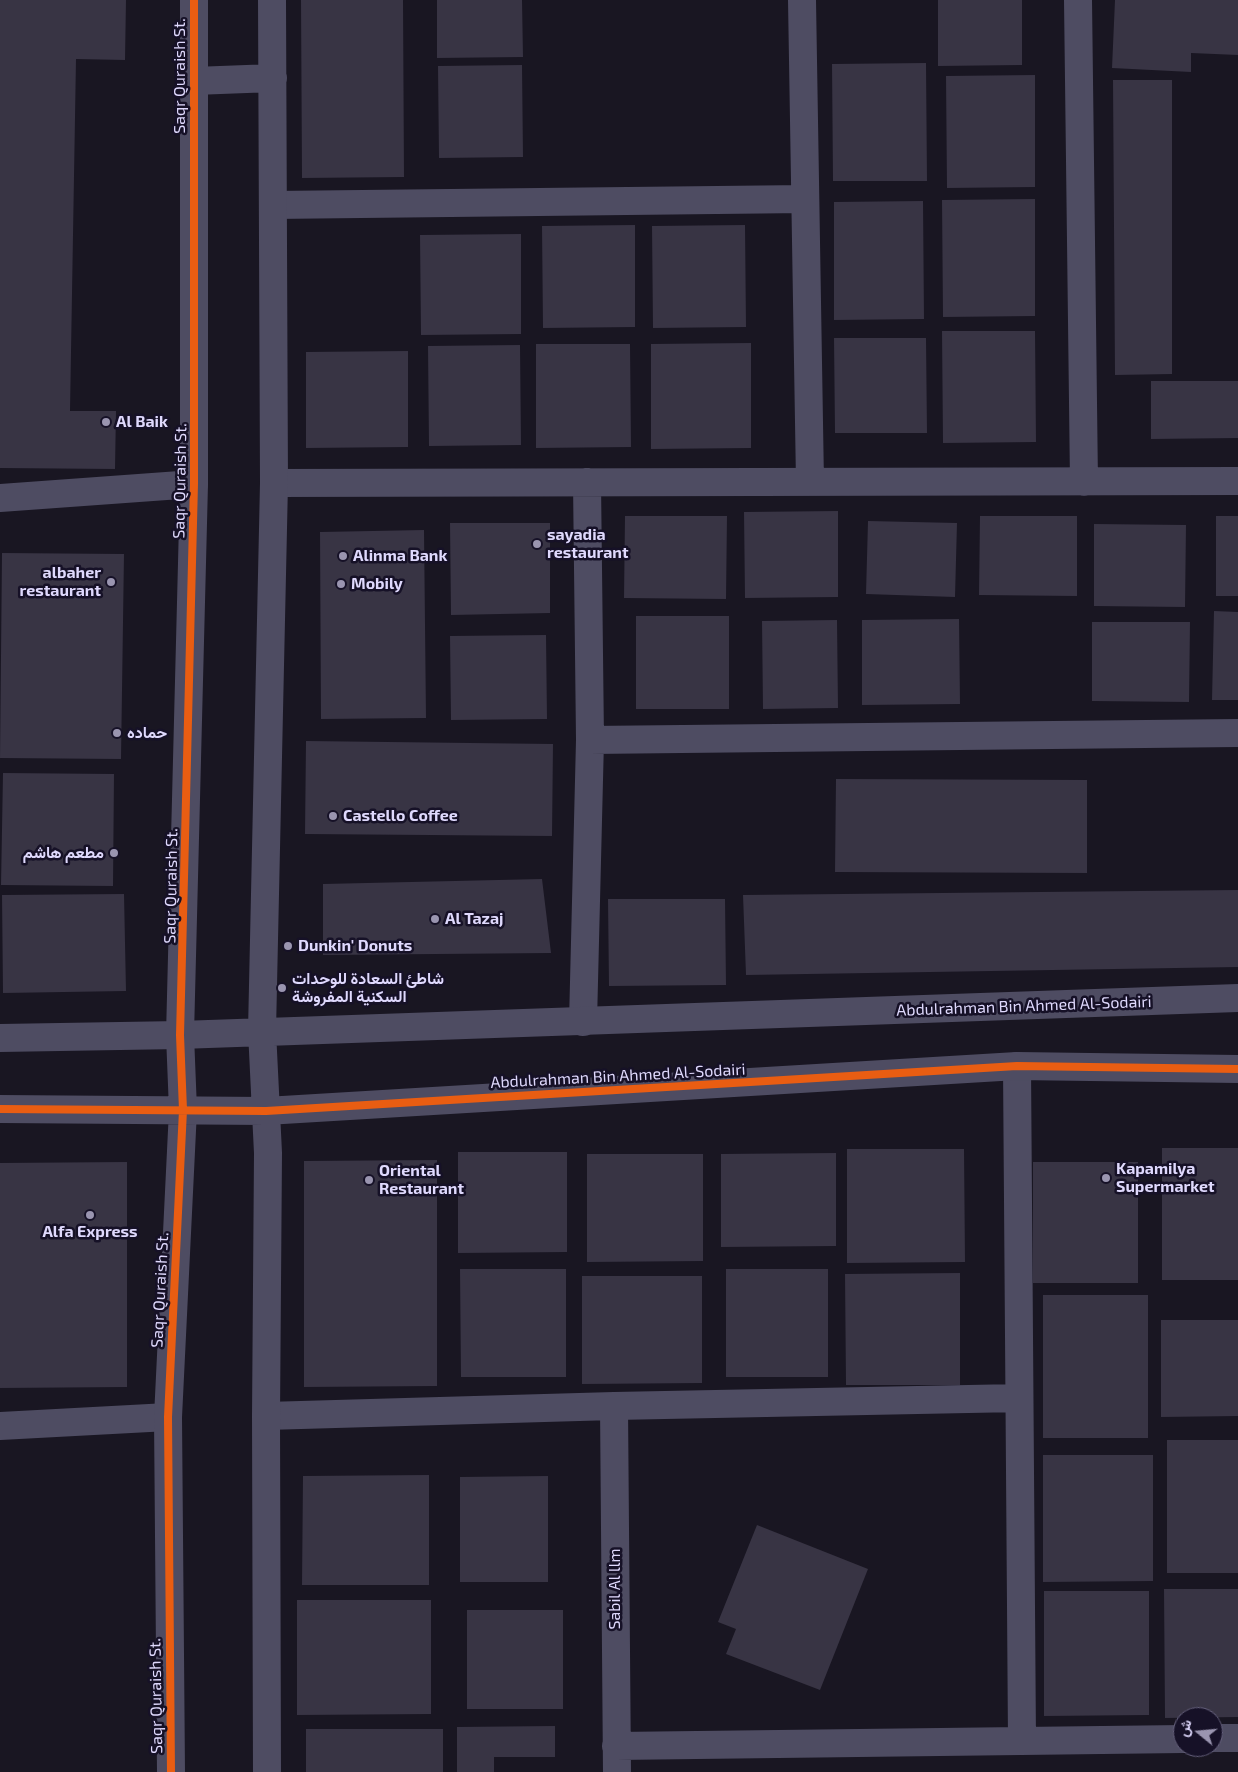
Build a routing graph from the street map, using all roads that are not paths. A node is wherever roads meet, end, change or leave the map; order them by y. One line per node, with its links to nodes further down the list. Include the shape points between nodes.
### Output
1 (194, 0): 6 (street, Saqr Quraish St.)
2 (272, 0): 5 (street)
3 (802, 0): 7 (street)
4 (1078, 0): 12 (street)
5 (273, 78): 6 (street); 8 (street)
6 (194, 81): 14 (street, Saqr Quraish St.)
7 (805, 199): 8 (street); 11 (street)
8 (273, 205): 13 (street)
9 (1238, 481): 12 (street)
10 (587, 482): 11 (street); 13 (street); 17 (street)
11 (810, 482): 12 (street)
12 (1084, 482)
13 (274, 483): 20 (street)
14 (194, 484): 15 (street); 21 (street, Saqr Quraish St.)
15 (0, 498)
16 (1238, 733): 17 (street)
17 (590, 740): 19 (street)
18 (1238, 998): 19 (street, Abdulrahman Bin Ahmed Al-Sodairi)
19 (583, 1022): 20 (street, Abdulrahman Bin Ahmed Al-Sodairi)
20 (262, 1031): 21 (street, Abdulrahman Bin Ahmed Al-Sodairi); 27 (street)
21 (180, 1035): 22 (street, Abdulrahman Bin Ahmed Al-Sodairi); 26 (street, Saqr Quraish St.)
22 (0, 1038)
23 (1017, 1066): 24 (street, Abdulrahman Bin Ahmed Al-Sodairi); 27 (street, Abdulrahman Bin Ahmed Al-Sodairi); 28 (street)
24 (1238, 1068)
25 (0, 1109): 26 (street, Abdulrahman Bin Ahmed Al-Sodairi)
26 (183, 1110): 27 (street, Abdulrahman Bin Ahmed Al-Sodairi); 31 (street, Saqr Quraish St.)
27 (266, 1111): 30 (street)
28 (1020, 1398): 29 (street); 36 (street)
29 (614, 1406): 30 (street); 37 (street, Sabil Al llm)
30 (266, 1416): 39 (street)
31 (168, 1417): 32 (street); 38 (street, Saqr Quraish St.)
32 (0, 1426)
33 (1223, 1738): 34 (street)
34 (1238, 1738)
35 (1173, 1739): 36 (street)
36 (1022, 1741): 37 (street)
37 (616, 1759)
38 (171, 1772)
39 (267, 1772)

